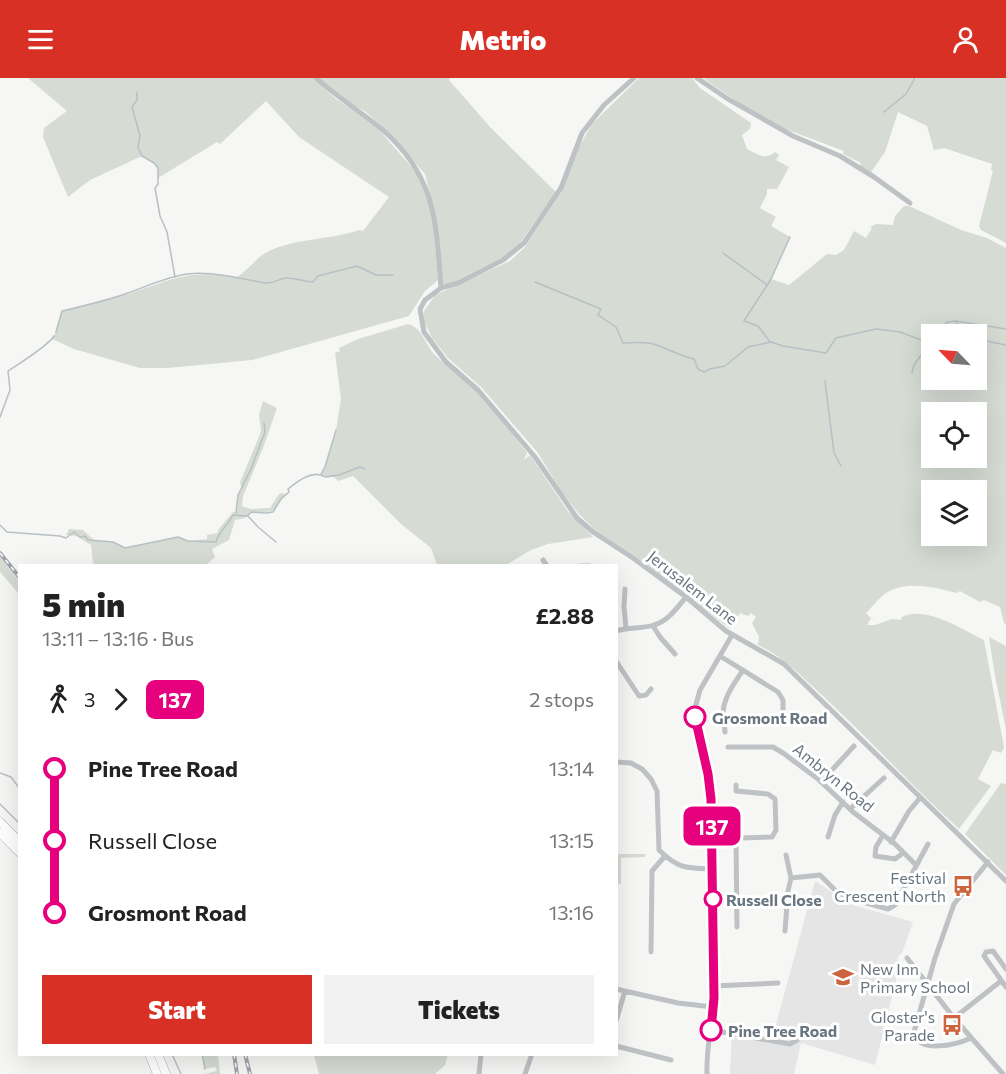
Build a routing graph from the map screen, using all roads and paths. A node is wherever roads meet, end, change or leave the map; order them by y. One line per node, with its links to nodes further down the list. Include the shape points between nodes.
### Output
1 (316, 78): 5 (street, via 387,134 425,182 432,204)
2 (634, 78): 5 (street, via 604,105 582,133 561,188 524,243 503,260)
3 (697, 78): 4 (street, via 793,136 840,156)
4 (910, 204)
5 (441, 288): 7 (street, Jerusalem Lane, via 429,295 420,309 424,332 446,362 478,390 535,457 577,518)
6 (625, 589): 9 (street)
7 (686, 597): 8 (street, via 669,616); 11 (street, Jerusalem Lane)
8 (652, 626): 9 (street); 12 (street)
9 (626, 628): 10 (street)
10 (618, 630)
11 (732, 635): 13 (street); 25 (street, Jerusalem Lane, via 783,664)
12 (675, 654)
13 (720, 656): 14 (street); 32 (street, via 700,690 695,708 708,774)
14 (743, 670): 17 (street, via 778,692); 18 (street, via 724,706)
15 (619, 672): 16 (street, via 639,696)
16 (651, 689)
17 (783, 710)
18 (725, 732)
19 (854, 746): 23 (street)
20 (728, 747): 23 (street, Ambryn Road, via 773,747)
21 (618, 762): 40 (street, via 642,769 657,791 659,850)
22 (884, 778): 27 (street)
23 (821, 782): 26 (street, Ambryn Road)
24 (736, 785): 33 (street, via 736,791 768,794 775,799 776,830 772,837)
25 (920, 798): 35 (street); 41 (street, Jerusalem Lane)
26 (843, 802): 27 (street, Ambryn Road); 31 (street)
27 (850, 809): 30 (street, Ambryn Road)
28 (0, 822): 34 (highway)
29 (0, 833): 37 (highway)
30 (883, 835): 35 (street, Ambryn Road); 38 (street, via 875,856 895,859)
31 (828, 837)
32 (712, 839): 33 (street); 43 (street)
33 (736, 839): 46 (street)
34 (18, 840)
35 (891, 842): 38 (street, Ambryn Road)
36 (928, 844): 42 (street)
37 (18, 851)
38 (903, 853): 42 (street, Ambryn Road)
39 (786, 855): 44 (street)
40 (664, 856): 43 (street, via 677,866); 48 (street, via 652,871)
41 (988, 862): 45 (street, Jerusalem Lane); 53 (street, via 954,904)
42 (916, 865): 44 (street, via 895,905 888,909 837,892 820,875)
43 (712, 869): 54 (street)
44 (791, 878): 47 (street)
45 (1006, 881)
46 (737, 927)
47 (785, 931)
48 (651, 952)
49 (907, 957): 53 (street)
50 (1006, 969): 51 (street, via 993,951 986,952 984,956)
51 (1001, 981): 55 (street); 60 (street)
52 (778, 983): 54 (street)
53 (928, 985): 60 (street); 62 (street, via 915,1038 927,1045 954,1044)
54 (713, 986): 58 (street)
55 (1006, 987)
56 (618, 989): 57 (street)
57 (625, 991): 58 (street, via 695,1007); 59 (street)
58 (713, 1007): 61 (street)
59 (618, 1014)
60 (954, 1018): 62 (street)
61 (711, 1030): 63 (street, via 790,1044); 74 (street)
62 (971, 1038): 75 (street)
63 (797, 1040)
64 (618, 1047): 69 (street)
65 (150, 1056): 70 (highway)
66 (159, 1056): 71 (highway)
67 (482, 1056): 72 (street)
68 (531, 1056): 73 (street)
69 (671, 1060)
70 (157, 1074)
71 (166, 1074)
72 (479, 1074)
73 (525, 1074)
74 (707, 1074)
75 (1003, 1074)

